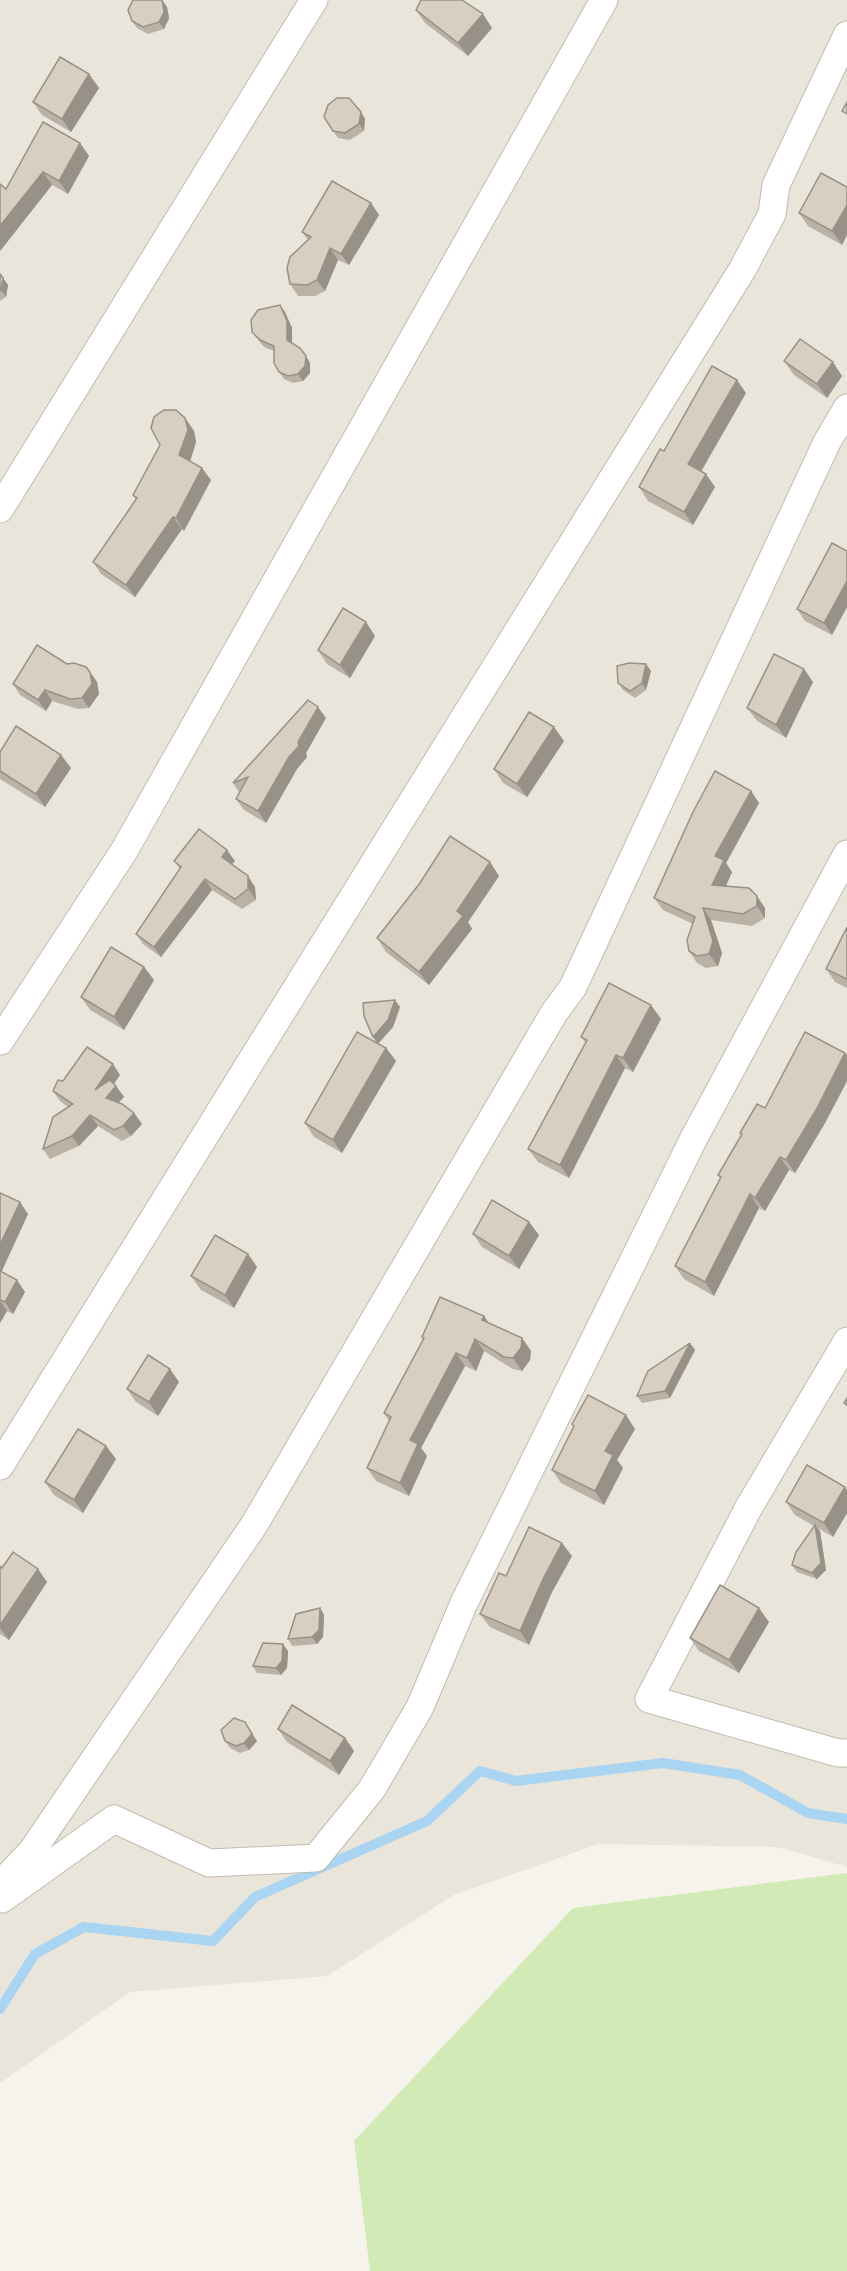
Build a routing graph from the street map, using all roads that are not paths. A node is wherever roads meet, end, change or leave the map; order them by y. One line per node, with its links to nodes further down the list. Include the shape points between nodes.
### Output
1 (314, 0): 5 (street)
2 (604, 0): 7 (street, via 124,851)
3 (847, 34): 9 (street, via 776,185 772,214 742,270)
4 (847, 408): 11 (street, via 827,442 573,987 554,1013 254,1525 32,1851)
5 (0, 509)
6 (847, 854): 12 (street, via 694,1138 464,1604 420,1707 372,1788 316,1858 209,1863 114,1819)
7 (0, 1041)
8 (847, 1341): 10 (street, via 749,1507 649,1699)
9 (0, 1466)
10 (844, 1746)
11 (0, 1885)
12 (0, 1901)

